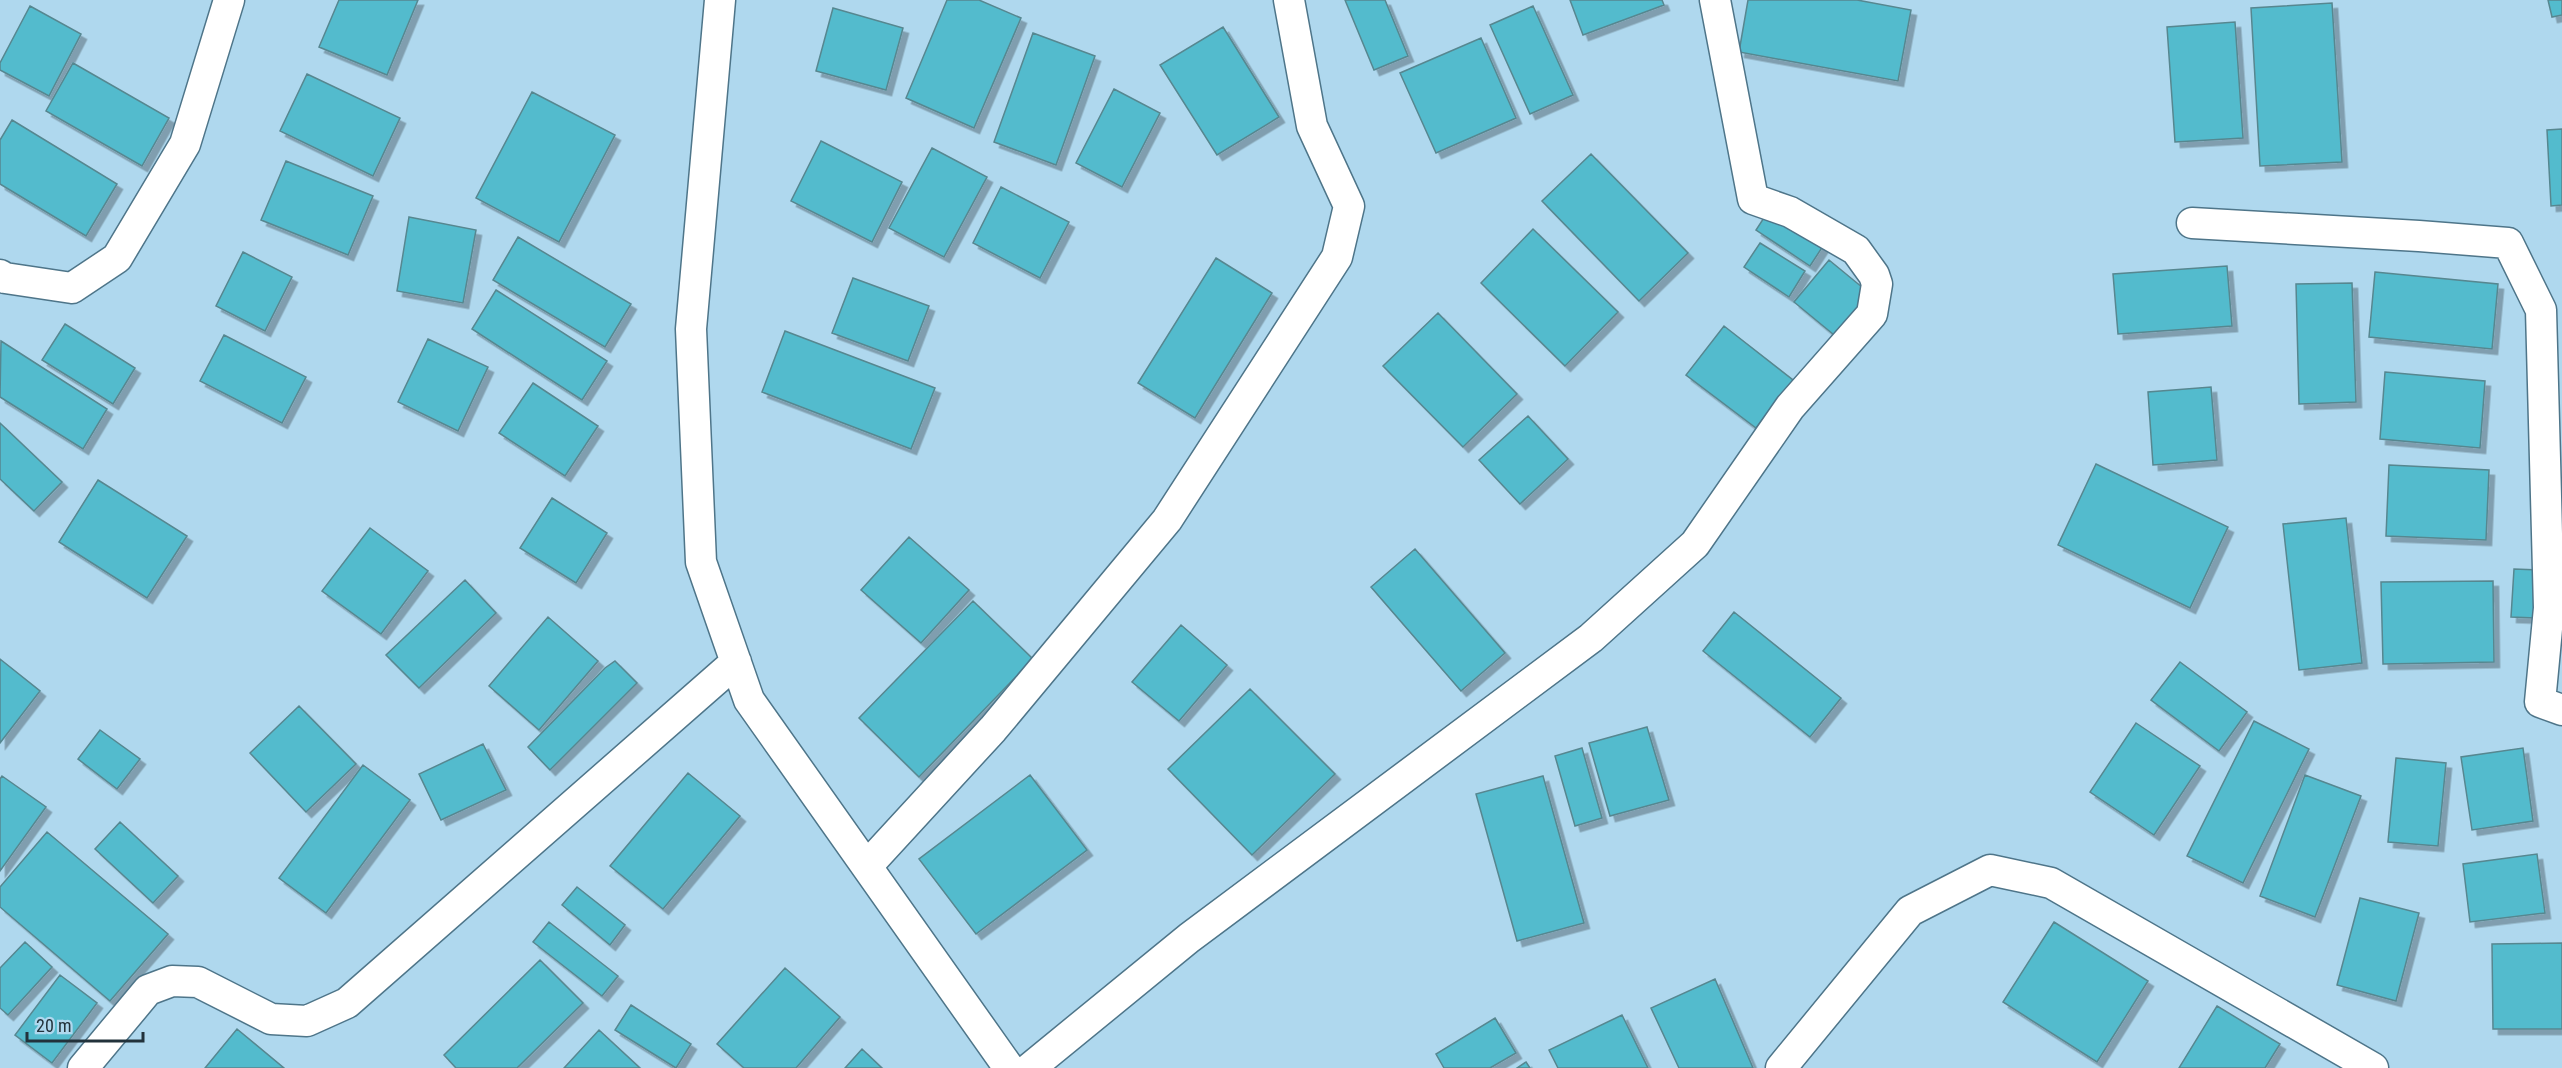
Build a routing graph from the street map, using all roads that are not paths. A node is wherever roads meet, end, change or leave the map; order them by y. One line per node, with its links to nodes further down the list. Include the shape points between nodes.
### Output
1 (229, 0): 6 (street, via 185,144 117,258 72,288)
2 (720, 0): 7 (street, via 691,329 701,562)
3 (1289, 0): 9 (street, via 1312,126 1349,206 1337,257 1167,519 993,729)
4 (1715, 0): 12 (street, via 1753,199 1790,212 1856,250 1877,284 1872,314 1790,407 1695,544 1591,638 1189,938)
5 (2192, 223): 8 (street, via 2508,243 2541,310 2549,608 2540,702)
6 (0, 275)
7 (736, 662): 9 (street, via 749,700); 10 (street, via 347,1003 308,1021 271,1019 198,982 172,981 148,990)
8 (2562, 710)
9 (867, 866): 11 (street)
10 (83, 1068)
11 (1009, 1068)
12 (1030, 1068)
13 (1782, 1068): 14 (street, via 1910,910 1990,870 2051,883)
14 (2373, 1068)

